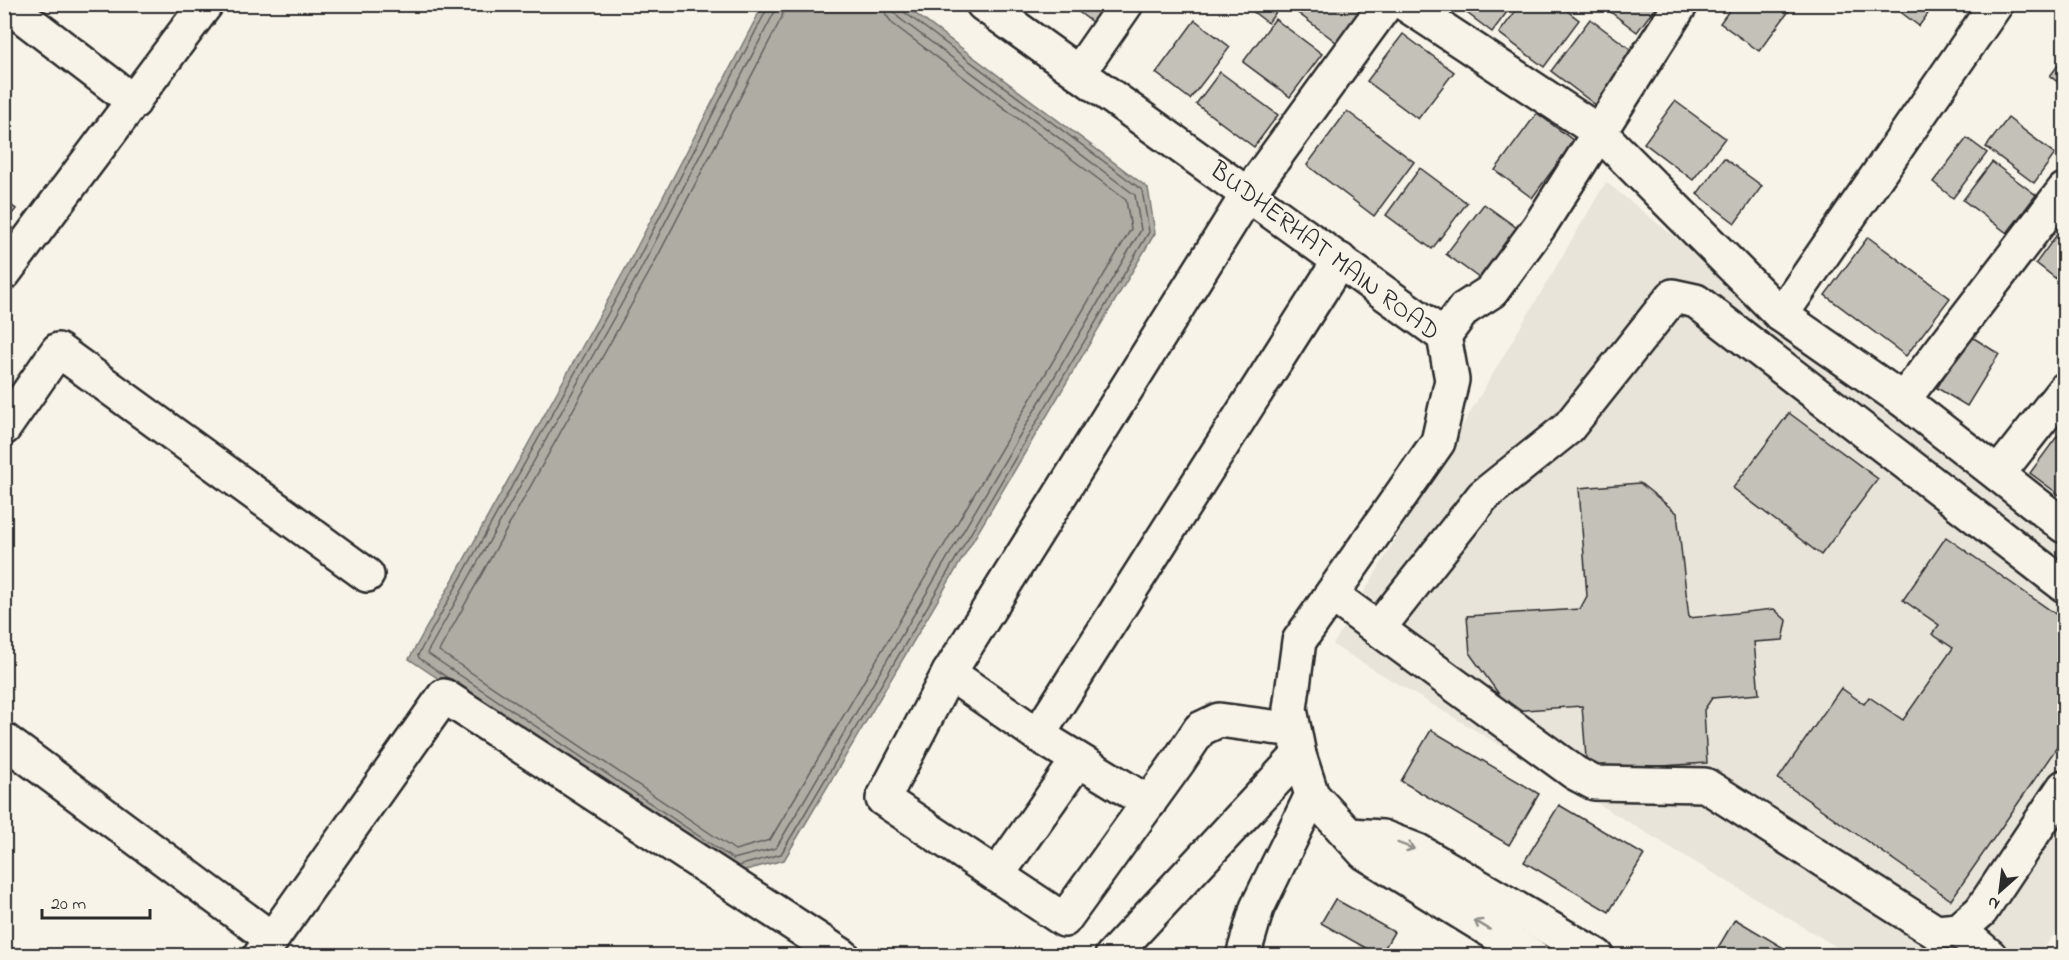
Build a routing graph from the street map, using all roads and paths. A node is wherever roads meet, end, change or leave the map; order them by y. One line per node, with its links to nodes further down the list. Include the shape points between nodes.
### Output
1 (6, 4): 10 (street)
2 (206, 4): 10 (street)
3 (983, 4): 9 (street, BUDHERHAT MAIN ROAD)
4 (1126, 4): 9 (street)
5 (1386, 4): 13 (street)
6 (1405, 4): 11 (street)
7 (1681, 4): 11 (street)
8 (1996, 4): 16 (street)
9 (1078, 72): 13 (street, BUDHERHAT MAIN ROAD)
10 (134, 102): 15 (street)
11 (1599, 132): 16 (street); 17 (street, via 1515,260 1491,291 1464,309)
12 (2064, 190): 19 (street)
13 (1248, 194): 14 (street, BUDHERHAT MAIN ROAD); 27 (street)
14 (1340, 260): 17 (street, BUDHERHAT MAIN ROAD); 28 (street)
15 (4, 273)
16 (1781, 315): 19 (street)
17 (1444, 336): 25 (street, BUDHERHAT MAIN ROAD, via 1452,380 1438,442)
18 (2064, 390): 21 (street)
19 (1903, 400): 21 (street)
20 (4, 428): 23 (street, via 58,350)
21 (1998, 474): 22 (street)
22 (2064, 526)
23 (367, 575)
24 (2064, 585): 26 (street, via 1696,301 1673,297 1568,428 1483,496)
25 (1332, 595): 26 (street); 30 (street, BUDHERHAT MAIN ROAD, via 1299,641 1290,709)
26 (1378, 629): 37 (street, via 1593,783 1705,785 1936,932)
27 (949, 673): 28 (street); 36 (street, via 883,798)
28 (1038, 735): 31 (street)
29 (4, 740): 38 (street)
30 (1296, 743): 33 (street, BUDHERHAT MAIN ROAD); 34 (street, via 1219,720 1200,729); 40 (street)
31 (1078, 760): 34 (street); 36 (street)
32 (2064, 787): 37 (street, via 1981,911)
33 (1312, 795): 35 (street, BUDHERHAT MAIN ROAD); 41 (street, via 1257,908)
34 (1149, 803): 36 (street, via 1064,920)
35 (1349, 835): 42 (street, BUDHERHAT MAIN ROAD, one-way to 35, via 1365,854); 43 (street, one-way to 43, via 1382,837 1418,850)
36 (997, 875)
37 (1959, 930): 44 (street)
38 (266, 947): 39 (street, via 444,696)
39 (843, 956)
40 (1112, 956)
41 (1243, 956)
42 (1532, 956)
43 (1597, 956)
44 (1990, 956)

